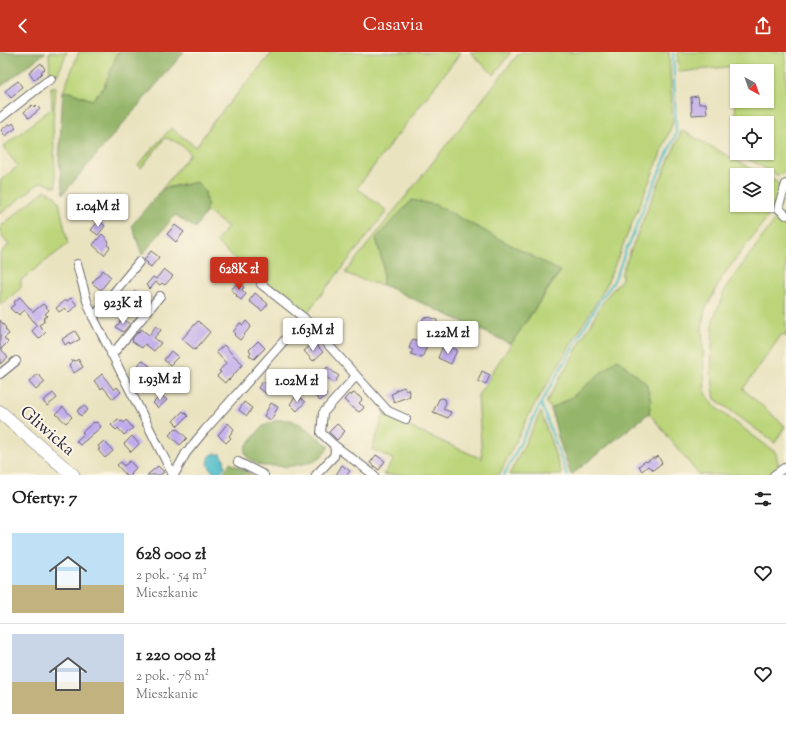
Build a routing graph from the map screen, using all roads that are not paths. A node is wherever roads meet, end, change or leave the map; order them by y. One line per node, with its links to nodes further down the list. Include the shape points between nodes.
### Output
1 (51, 80): 2 (street)
2 (0, 118)
3 (786, 184): 4 (street, via 778,208)
4 (786, 215)
5 (139, 262): 9 (street)
6 (77, 264): 9 (street)
7 (261, 284): 10 (street)
8 (160, 296): 11 (street)
9 (93, 316): 11 (street)
10 (304, 318): 14 (street); 21 (street, via 205,430 186,454)
11 (111, 354): 21 (street)
12 (16, 361): 13 (street)
13 (0, 374)
14 (356, 376): 16 (street, via 388,411); 17 (street, via 323,413 321,433)
15 (0, 412): 20 (main road, Gliwicka)
16 (406, 419)
17 (334, 445): 23 (street, via 334,456); 24 (street)
18 (238, 462): 22 (street)
19 (785, 469): 25 (street)
20 (73, 475)
21 (174, 475)
22 (264, 475)
23 (316, 475)
24 (374, 475)
25 (774, 475)

